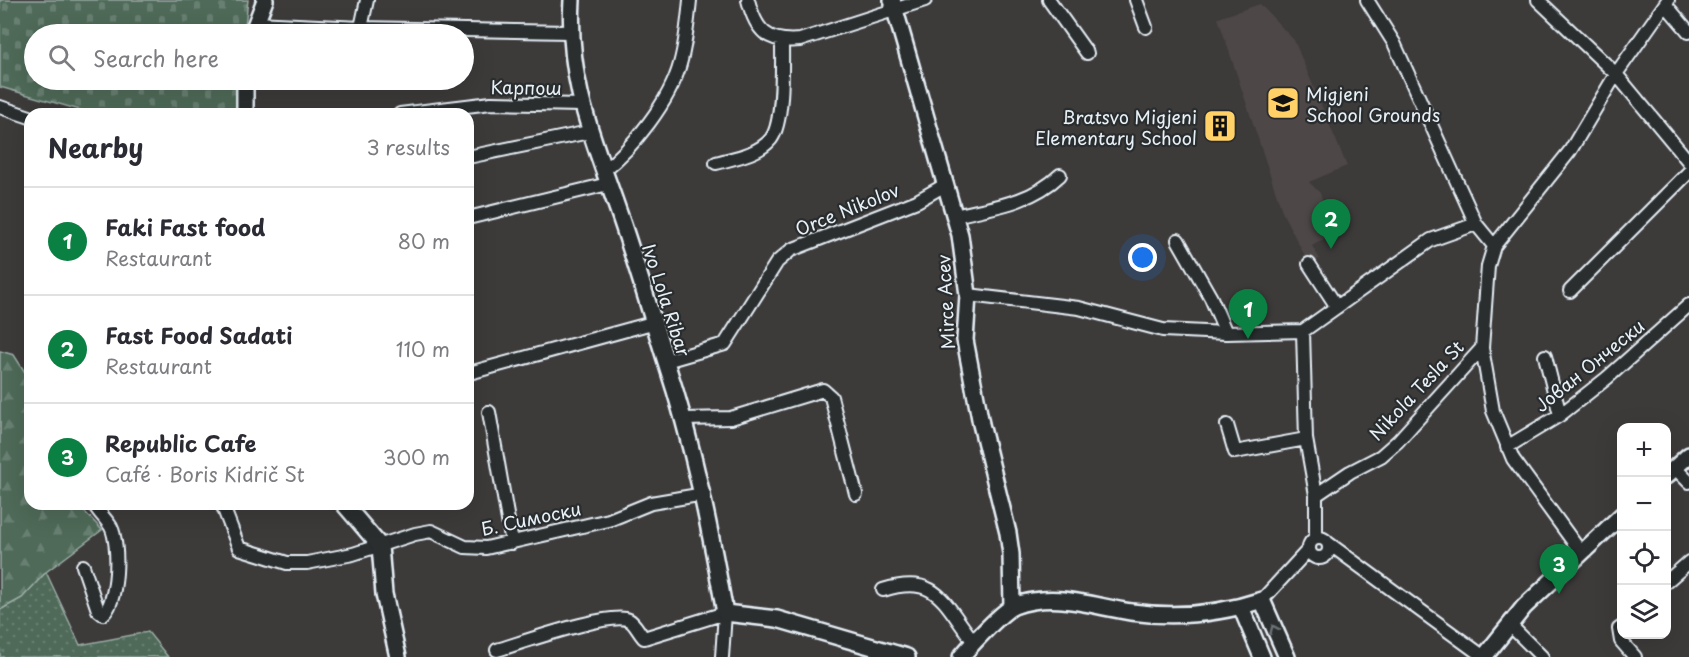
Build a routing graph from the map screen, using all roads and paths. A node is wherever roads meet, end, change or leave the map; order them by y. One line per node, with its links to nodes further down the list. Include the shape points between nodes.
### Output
1 (265, 0): 13 (street)
2 (368, 0): 14 (street)
3 (572, 0): 17 (street, Ivo Lola Ribar)
4 (690, 0): 34 (street, via 680,66 647,125)
5 (748, 0): 19 (street, via 759,28)
6 (925, 0): 12 (street)
7 (1049, 0): 20 (street)
8 (1136, 0): 15 (street)
9 (1367, 0): 38 (street, via 1394,43)
10 (1538, 0): 21 (street)
11 (1667, 2): 18 (street); 21 (street)
12 (894, 6): 19 (street, via 800,40); 35 (street, Mirce Acev)
13 (256, 24)
14 (362, 24)
15 (1146, 27)
16 (474, 30): 17 (street)
17 (570, 32): 23 (street, Ivo Lola Ribar)
18 (1689, 32)
19 (782, 42): 31 (street, via 782,93 776,131 771,140 747,155)
20 (1087, 53)
21 (1616, 74): 30 (street); 40 (street, via 1570,152)
22 (245, 90): 25 (street)
23 (581, 105): 26 (street, Карпош, via 490,103); 28 (street, Ivo Lola Ribar)
24 (0, 107): 27 (street)
25 (245, 108)
26 (437, 108)
27 (24, 115)
28 (589, 132): 29 (street); 34 (street, Ivo Lola Ribar)
29 (474, 156)
30 (1689, 162)
31 (716, 163)
32 (1689, 172): 42 (street)
33 (1060, 175): 37 (street, via 1031,197)
34 (606, 178): 36 (street); 46 (street, Ivo Lola Ribar)
35 (945, 185): 37 (street, Mirce Acev); 51 (street, Orce Nikolov, via 917,201 791,250 770,271 725,344)
36 (474, 216)
37 (954, 216): 43 (street, Mirce Acev, via 966,266)
38 (1476, 224): 40 (street); 45 (street, via 1431,240)
39 (1178, 240): 48 (street)
40 (1494, 246): 49 (street, via 1485,287)
41 (1309, 264): 45 (street)
42 (1570, 291)
43 (968, 295): 48 (street, via 1079,308 1162,330); 78 (street, Mirce Acev, via 965,340 1010,543)
44 (1689, 305): 54 (street, Јован Ончески)
45 (1337, 307): 47 (street)
46 (652, 323): 51 (street, Ivo Lola Ribar); 52 (street)
47 (1303, 331): 48 (street); 57 (street)
48 (1226, 333)
49 (1482, 348): 58 (street, via 1493,411); 64 (street, Nikola Tesla St, via 1398,441 1381,456)
50 (1545, 356): 54 (street)
51 (666, 361): 55 (street, Ivo Lola Ribar)
52 (474, 372)
53 (489, 412): 69 (street)
54 (1560, 415): 58 (street, Јован Ончески)
55 (684, 419): 62 (street, Ivo Lola Ribar); 63 (street, via 731,418 823,390 831,398)
56 (1227, 425): 57 (street, via 1235,452)
57 (1306, 439): 64 (street)
58 (1508, 447): 72 (street)
59 (1689, 455): 60 (street)
60 (1671, 472): 61 (street)
61 (1689, 482)
62 (704, 494): 69 (street, Б. Симоски, via 651,503 609,520); 80 (street, Ivo Lola Ribar)
63 (856, 494)
64 (1316, 495): 71 (street)
65 (98, 510): 74 (street, via 112,529 114,546 114,595 103,614)
66 (224, 510): 70 (street, Б. Симоски, via 239,548 287,563 318,561)
67 (349, 510): 70 (street)
68 (1617, 519): 72 (street)
69 (512, 543): 70 (street, Б. Симоски, via 465,547 431,531)
70 (380, 546): 86 (street, via 384,594)
71 (1318, 549): 77 (street); 92 (street, via 1350,560)
72 (1580, 551): 81 (street)
73 (1689, 562): 75 (street)
74 (83, 566)
75 (1671, 578)
76 (883, 590): 83 (street, via 916,584 932,588)
77 (1262, 600): 79 (street); 91 (street, one-way to 77)
78 (1012, 607): 79 (street, via 1057,598 1131,612 1225,612); 83 (street)
79 (1241, 607): 90 (street)
80 (725, 613): 84 (street, via 644,638 632,621 622,618 592,622); 87 (street); 88 (street, via 777,619)
81 (1509, 624): 85 (street); 92 (street)
82 (1621, 639): 93 (street)
83 (974, 642): 89 (street)
84 (497, 650)
85 (1541, 656)
86 (398, 657)
87 (722, 657)
88 (907, 657)
89 (961, 657)
90 (1262, 657)
91 (1287, 657)
92 (1484, 657)
93 (1635, 657)

